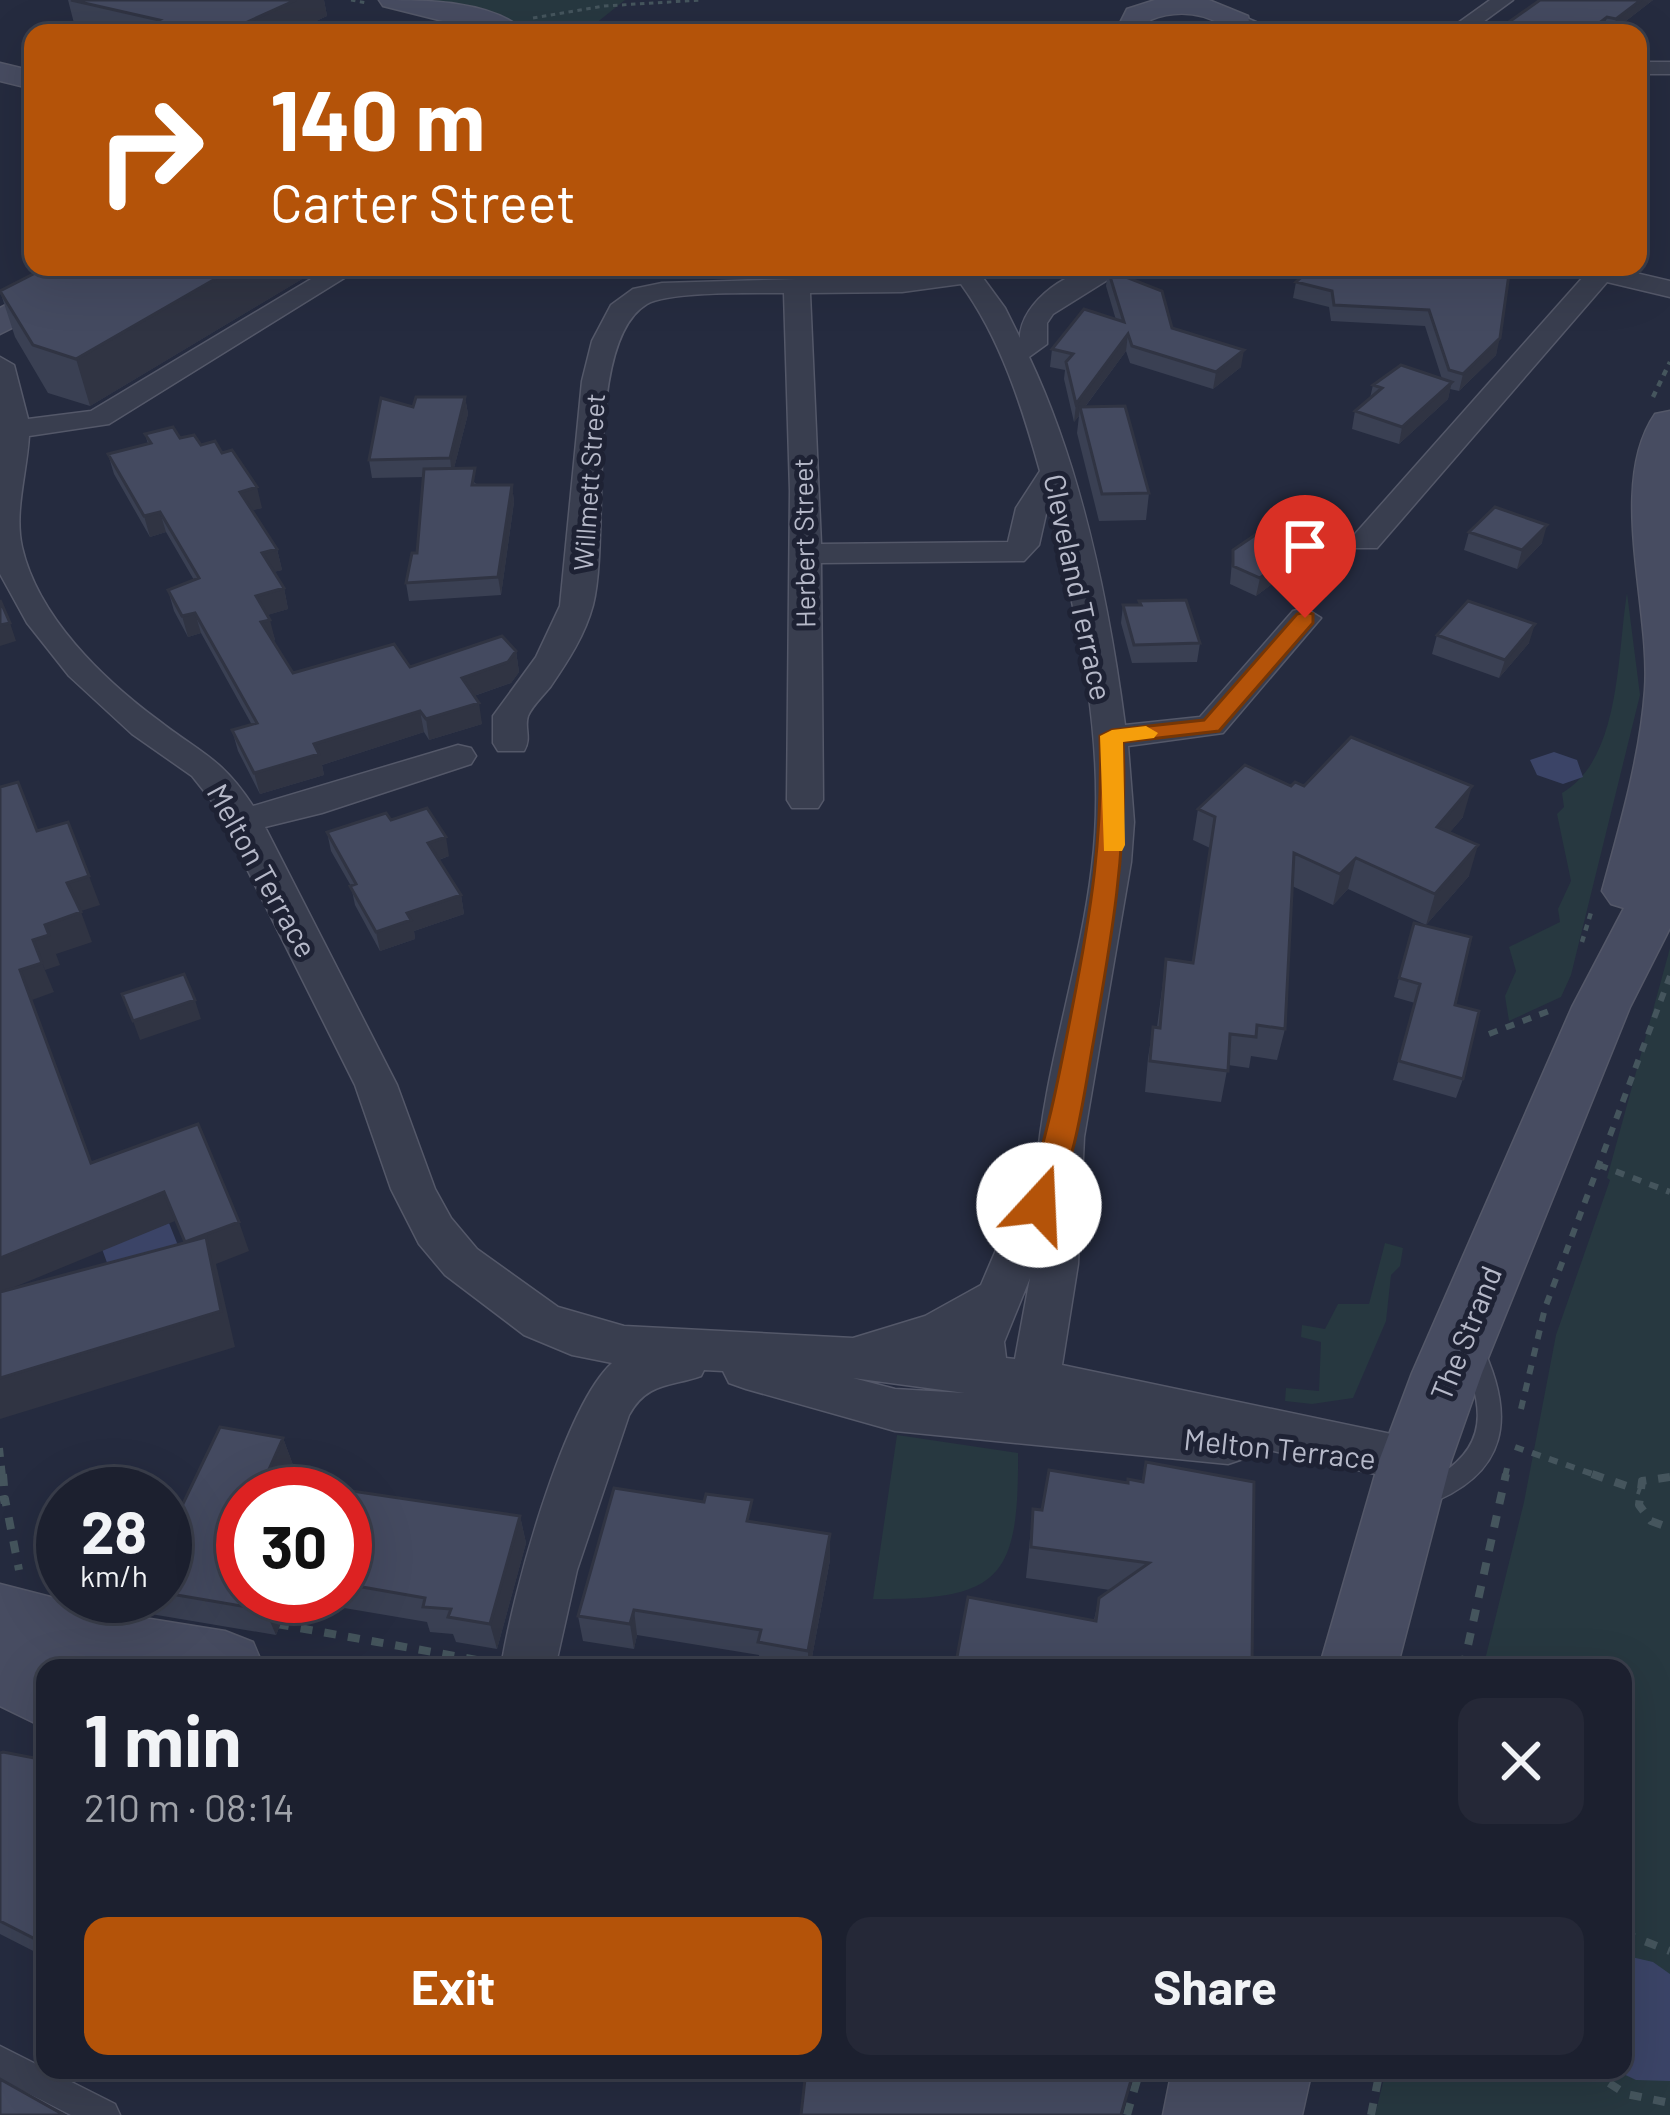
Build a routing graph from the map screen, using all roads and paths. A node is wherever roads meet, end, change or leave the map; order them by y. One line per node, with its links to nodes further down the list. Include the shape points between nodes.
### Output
1 (393, 0): 6 (street)
2 (702, 0): 7 (path, via 577,9)
3 (1503, 0): 8 (street)
4 (1229, 17): 5 (street, via 1192,6)
5 (1143, 20)
6 (488, 24)
7 (525, 24)
8 (1467, 24)
9 (78, 276): 18 (street)
10 (335, 276): 23 (street, via 99,418 52,427)
11 (946, 276): 16 (street, via 914,284)
12 (970, 276): 19 (street, Cleveland Terrace)
13 (1096, 276): 19 (street, via 1042,312 1033,344)
14 (1584, 276): 26 (street)
15 (1615, 276): 17 (street)
16 (796, 285): 27 (street, Herbert Street); 30 (street, Willmett Street, via 646,294 619,309 597,366 580,588 560,643 510,716)
17 (1670, 289)
18 (25, 293)
19 (1015, 353): 24 (street, Cleveland Terrace)
20 (1670, 362): 22 (path)
21 (0, 366): 23 (street, Melton Terrace, via 14,404)
22 (1661, 411): 25 (street, The Strand)
23 (7, 423): 34 (street, Melton Terrace, via 6,545 43,620 91,680 212,775)
24 (1054, 472): 27 (street, via 1013,554); 29 (street, Cleveland Terrace)
25 (1664, 513): 33 (street, The Strand)
26 (1366, 541): 28 (path)
27 (802, 553): 32 (street, Herbert Street)
28 (1305, 618): 29 (street, via 1211,726)
29 (1112, 736): 39 (street, Cleveland Terrace, via 1110,878)
30 (511, 743)
31 (458, 756): 34 (street)
32 (805, 800)
33 (1664, 819): 37 (street, The Strand, via 1652,908)
34 (243, 820): 43 (street, Melton Terrace, via 376,1085 435,1231 461,1262)
35 (1598, 891): 37 (path)
36 (1670, 976): 40 (path)
37 (1581, 987): 38 (path); 50 (street, The Strand, via 1547,1143 1464,1330)
38 (1489, 1034)
39 (1061, 1141): 42 (street, Cleveland Terrace); 45 (street, Cleveland Terrace, via 1055,1267)
40 (1599, 1165): 41 (path); 47 (path, via 1545,1308)
41 (1670, 1192)
42 (999, 1297): 44 (street, via 923,1337); 45 (street, Cleveland Terrace, via 980,1342)
43 (542, 1322): 44 (street, Melton Terrace, via 624,1346); 46 (street, Melton Terrace, via 604,1375)
44 (822, 1355): 45 (street, Melton Terrace)
45 (1005, 1401): 46 (street, Melton Terrace, via 865,1404 761,1372 678,1362 636,1373); 50 (street, Melton Terrace)
46 (609, 1402): 57 (street)
47 (1517, 1422)
48 (0, 1448): 52 (path)
49 (1670, 1477): 51 (path, via 1642,1481)
50 (1409, 1482): 58 (street, The Strand)
51 (1641, 1491): 53 (path, via 1639,1505 1651,1522); 59 (path, via 1512,1445)
52 (2, 1499): 54 (path)
53 (1670, 1528)
54 (10, 1599): 55 (street, via 113,1648)
55 (240, 1644): 56 (path)
56 (428, 1659)
57 (518, 1659)
58 (1360, 1659)
59 (1465, 1659)
60 (0, 1661): 61 (street)
61 (36, 1685)
62 (1632, 1936): 63 (path)
63 (1670, 1951)
64 (0, 2062): 71 (lane)
65 (1137, 2079): 72 (path)
66 (1215, 2079): 73 (street)
67 (1265, 2079): 74 (street)
68 (1378, 2079): 75 (path)
69 (1600, 2079): 70 (path, via 1644,2102)
70 (1670, 2103)
71 (104, 2115)
72 (1127, 2115)
73 (1209, 2115)
74 (1256, 2115)
75 (1371, 2115)

